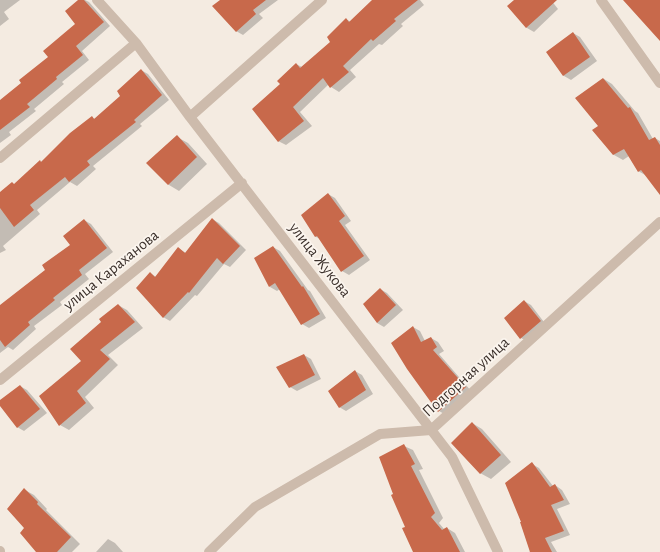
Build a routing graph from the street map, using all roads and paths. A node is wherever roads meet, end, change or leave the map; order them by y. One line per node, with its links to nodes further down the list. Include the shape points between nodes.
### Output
1 (97, 0): 4 (street, улица Жукова)
2 (322, 0): 6 (street)
3 (601, 0): 5 (street)
4 (136, 43): 6 (street, улица Жукова); 7 (street)
5 (660, 83)
6 (190, 117): 8 (street, улица Жукова)
7 (0, 158)
8 (242, 183): 10 (street, улица Караханова); 11 (street, улица Жукова)
9 (660, 222): 11 (street, Подгорная улица)
10 (0, 380)
11 (431, 430): 12 (street, Подгорная улица, via 380,434 255,507); 13 (street, улица Жукова, via 452,457)
12 (209, 552)
13 (498, 552)

